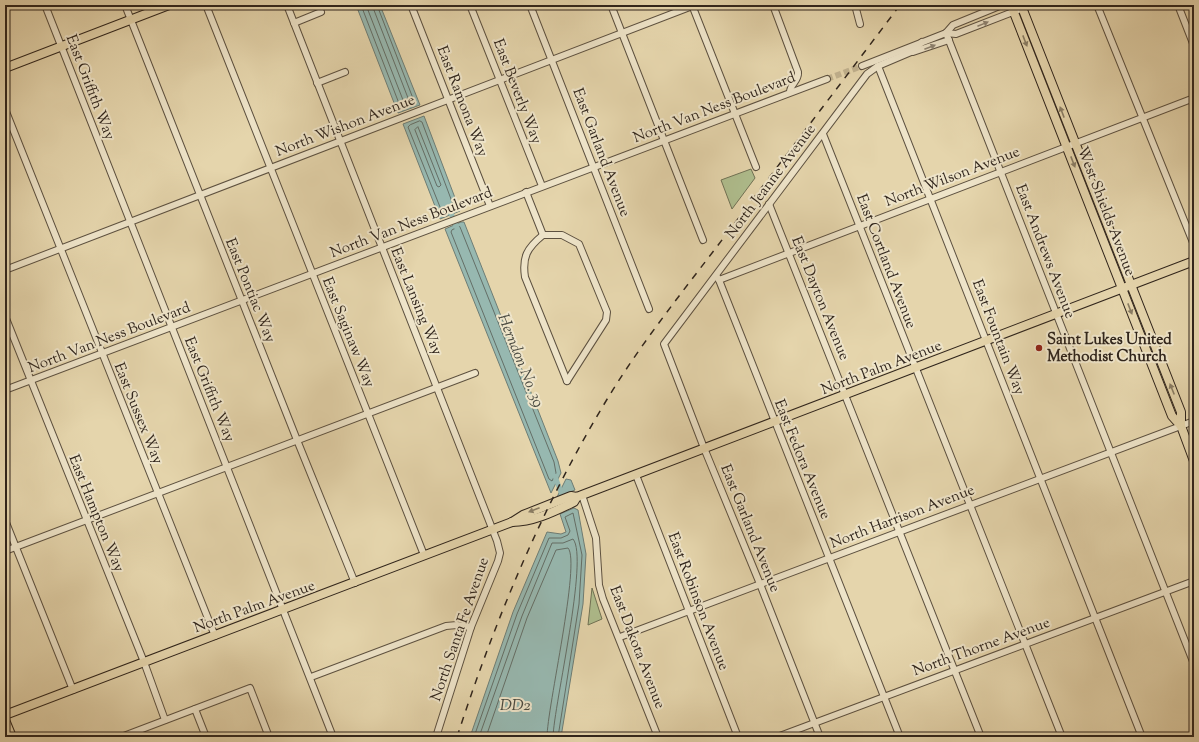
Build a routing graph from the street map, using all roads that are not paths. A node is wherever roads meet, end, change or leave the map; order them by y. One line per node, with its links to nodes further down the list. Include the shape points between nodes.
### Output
1 (45, 5): 27 (street, East Griffith Way)
2 (125, 5): 20 (street, East Pontiac Way)
3 (169, 5): 20 (main road)
4 (206, 5): 49 (street, East Saginaw Way)
5 (287, 5): 21 (street, East Lansing Way)
6 (411, 5): 40 (street, East Ramona Way)
7 (470, 5): 35 (street, East Beverly Way)
8 (530, 5): 30 (street, East Garland Avenue)
9 (611, 5): 23 (street)
10 (693, 5): 23 (street, North Wishon Avenue); 42 (street)
11 (773, 5): 38 (street, via 798,72)
12 (855, 5): 22 (street)
13 (1002, 5): 24 (street, via 953,25)
14 (1031, 5): 17 (street)
15 (1097, 5): 43 (street)
16 (1178, 5): 28 (street)
17 (1022, 7): 18 (street); 47 (main road, West Shields Avenue, one-way to 17)
18 (1012, 8): 24 (street, one-way to 18, via 956,34); 47 (main road, West Shields Avenue, one-way to 47)
19 (321, 12): 21 (street)
20 (131, 20): 27 (main road); 54 (street, East Pontiac Way)
21 (294, 23): 37 (street, East Lansing Way)
22 (860, 24)
23 (622, 32): 30 (street, North Wishon Avenue); 45 (street)
24 (946, 33): 25 (street, East Andrews Avenue); 26 (street)
25 (949, 40): 29 (street, North Jeanne Avenue, one-way to 25); 51 (street, East Andrews Avenue)
26 (922, 42): 29 (street, North Jeanne Avenue); 31 (street)
27 (61, 46): 33 (main road); 58 (street, East Griffith Way)
28 (1194, 46)
29 (911, 52): 32 (street, North Jeanne Avenue)
30 (551, 59): 35 (street, North Wishon Avenue); 48 (street, East Garland Avenue)
31 (862, 66)
32 (878, 66): 44 (street, North Jeanne Avenue, via 867,74); 55 (street, East Fountain Way)
33 (5, 68)
34 (345, 72): 37 (street)
35 (500, 79): 40 (street, North Wishon Avenue); 52 (street, East Beverly Way)
36 (827, 79): 38 (street, North Van Ness Boulevard)
37 (318, 82): 46 (street, East Lansing Way)
38 (790, 92): 42 (street, North Van Ness Boulevard)
39 (1194, 98): 43 (street, North Wilson Avenue)
40 (449, 99): 46 (street, North Wishon Avenue); 57 (street, East Ramona Way)
41 (5, 109): 64 (street, East Sussex Way)
42 (734, 113): 45 (street, North Van Ness Boulevard); 50 (street)
43 (1143, 118): 47 (street, North Wilson Avenue); 62 (street)
44 (823, 134): 56 (street, North Jeanne Avenue); 59 (street, East Cortland Avenue)
45 (663, 140): 48 (street, North Van Ness Boulevard); 61 (street)
46 (340, 141): 49 (street, North Wishon Avenue); 63 (street, East Lansing Way)
47 (1071, 146): 51 (street, North Wilson Avenue); 70 (main road, West Shields Avenue); 71 (main road, West Shields Avenue, one-way to 71)
48 (594, 166): 52 (street, North Van Ness Boulevard); 73 (street, East Garland Avenue)
49 (270, 167): 54 (street, North Wishon Avenue); 68 (street, East Saginaw Way)
50 (756, 167)
51 (1001, 171): 55 (street, North Wilson Avenue); 74 (street, East Andrews Avenue)
52 (542, 186): 53 (street, North Van Ness Boulevard)
53 (526, 192): 57 (street, North Van Ness Boulevard); 60 (street)
54 (200, 195): 58 (street, North Wishon Avenue); 72 (street, East Pontiac Way)
55 (931, 199): 59 (street, North Wilson Avenue); 77 (street, East Fountain Way)
56 (770, 204): 65 (street, East Dayton Avenue); 69 (street, North Jeanne Avenue)
57 (490, 206): 63 (street, North Van Ness Boulevard)
58 (130, 222): 64 (street, North Wishon Avenue); 76 (street, East Griffith Way)
59 (860, 226): 65 (street, North Wilson Avenue); 80 (street, East Cortland Avenue)
60 (543, 236): 60 (street, via 534,242 527,252 523,265 525,277 567,381 606,320 607,312 579,244 562,235)
61 (703, 240)
62 (1194, 245)
63 (382, 247): 68 (street, North Van Ness Boulevard); 83 (street, East Lansing Way)
64 (60, 249): 67 (street, North Wishon Avenue); 79 (street, East Sussex Way)
65 (789, 253): 69 (street, North Wilson Avenue); 85 (street, East Dayton Avenue)
66 (1194, 261): 70 (main road, North Palm Avenue)
67 (5, 270)
68 (312, 273): 72 (street, North Van Ness Boulevard); 86 (street, East Saginaw Way)
69 (717, 278): 78 (street, North Jeanne Avenue); 88 (street, East Fedora Avenue)
70 (1131, 287): 71 (main road, North Palm Avenue); 89 (main road, West Shields Avenue, one-way to 70, via 1181,412)
71 (1123, 290): 74 (main road, North Palm Avenue); 89 (main road, West Shields Avenue, one-way to 89, via 1172,416)
72 (241, 300): 76 (street, North Van Ness Boulevard); 90 (street, East Pontiac Way)
73 (649, 309)
74 (1057, 315): 77 (main road, North Palm Avenue); 92 (street, East Andrews Avenue)
75 (5, 316): 82 (street, East Hampton Way)
76 (171, 327): 79 (street, North Van Ness Boulevard); 94 (street, East Griffith Way)
77 (986, 342): 80 (main road, North Palm Avenue); 96 (street, East Fountain Way)
78 (664, 344): 91 (street, East Garland Avenue)
79 (101, 354): 82 (street, North Van Ness Boulevard); 97 (street, East Sussex Way)
80 (916, 368): 85 (main road, North Palm Avenue); 99 (street, East Cortland Avenue)
81 (475, 373): 83 (street)
82 (31, 381): 84 (street, North Van Ness Boulevard); 101 (street, East Hampton Way)
83 (438, 387): 86 (street); 102 (street, East Lansing Way)
84 (5, 390)
85 (845, 395): 88 (main road, North Palm Avenue); 103 (street, East Dayton Avenue)
86 (367, 414): 90 (street); 106 (street, East Saginaw Way)
87 (1194, 421): 89 (street, North Harrison Avenue)
88 (775, 422): 91 (main road, North Palm Avenue); 107 (street, East Fedora Avenue)
89 (1181, 426): 92 (street, North Harrison Avenue); 93 (main road, West Shields Avenue)
90 (297, 440): 94 (street); 109 (street, East Pontiac Way)
91 (704, 448): 95 (main road, North Palm Avenue); 110 (street, East Garland Avenue)
92 (1112, 453): 96 (street, North Harrison Avenue); 111 (street, East Andrews Avenue)
93 (1194, 460)
94 (227, 467): 97 (street); 112 (street, East Griffith Way)
95 (636, 475): 98 (main road, North Palm Avenue); 113 (street, East Robinson Avenue)
96 (1041, 478): 99 (street, North Harrison Avenue); 114 (street, East Fountain Way)
97 (157, 494): 101 (street); 116 (street, East Sussex Way)
98 (576, 498): 102 (main road, North Palm Avenue, via 524,522 512,522); 117 (street, East Dakota Avenue, via 596,538 599,585)
99 (970, 504): 103 (street, North Harrison Avenue); 118 (street, East Cortland Avenue)
100 (5, 520): 104 (street)
101 (86, 521): 104 (street); 119 (street, East Hampton Way)
102 (493, 529): 106 (main road, North Palm Avenue); 115 (street, North Santa Fe Avenue, via 500,553)
103 (899, 531): 107 (street, North Harrison Avenue); 121 (street, East Dayton Avenue)
104 (16, 548): 105 (street); 123 (street)
105 (5, 552)
106 (424, 556): 109 (main road, North Palm Avenue)
107 (829, 558): 110 (street, North Harrison Avenue); 124 (street, East Fedora Avenue)
108 (1194, 581): 111 (street, North Thorne Avenue)
109 (356, 583): 112 (main road, North Palm Avenue)
110 (760, 584): 113 (street, North Harrison Avenue); 129 (street, East Garland Avenue)
111 (1166, 591): 114 (street, North Thorne Avenue); 120 (street, East Andrews Avenue)
112 (284, 610): 116 (main road, North Palm Avenue); 122 (street, East Griffith Way)
113 (689, 611): 117 (street, North Harrison Avenue); 139 (street, East Robinson Avenue)
114 (1095, 618): 118 (street, North Thorne Avenue); 145 (street, East Fountain Way)
115 (471, 627): 122 (street, via 446,626); 137 (street, North Santa Fe Avenue)
116 (215, 636): 119 (main road, North Palm Avenue)
117 (620, 637): 138 (street, East Dakota Avenue)
118 (1026, 643): 121 (street, North Thorne Avenue); 144 (street, East Cortland Avenue)
119 (144, 662): 123 (main road, North Palm Avenue); 128 (street, East Hampton Way)
120 (1194, 664)
121 (954, 670): 124 (street, North Thorne Avenue); 143 (street, East Dayton Avenue)
122 (311, 677): 136 (street, East Griffith Way)
123 (73, 690): 126 (main road, North Palm Avenue)
124 (884, 697): 129 (street, North Thorne Avenue); 142 (street, East Fedora Avenue)
125 (195, 709): 128 (street); 134 (street); 135 (street, via 250,688)
126 (5, 715)
127 (5, 720): 131 (main road)
128 (165, 720): 130 (street)
129 (814, 723): 140 (street, North Thorne Avenue); 141 (street, East Garland Avenue)
130 (139, 730): 132 (street); 133 (street)
131 (12, 737)
132 (121, 737)
133 (142, 737)
134 (206, 737)
135 (269, 737)
136 (333, 737)
137 (436, 737)
138 (658, 737)
139 (738, 737)
140 (777, 737)
141 (820, 737)
142 (900, 737)
143 (981, 737)
144 (1062, 737)
145 (1142, 737)

